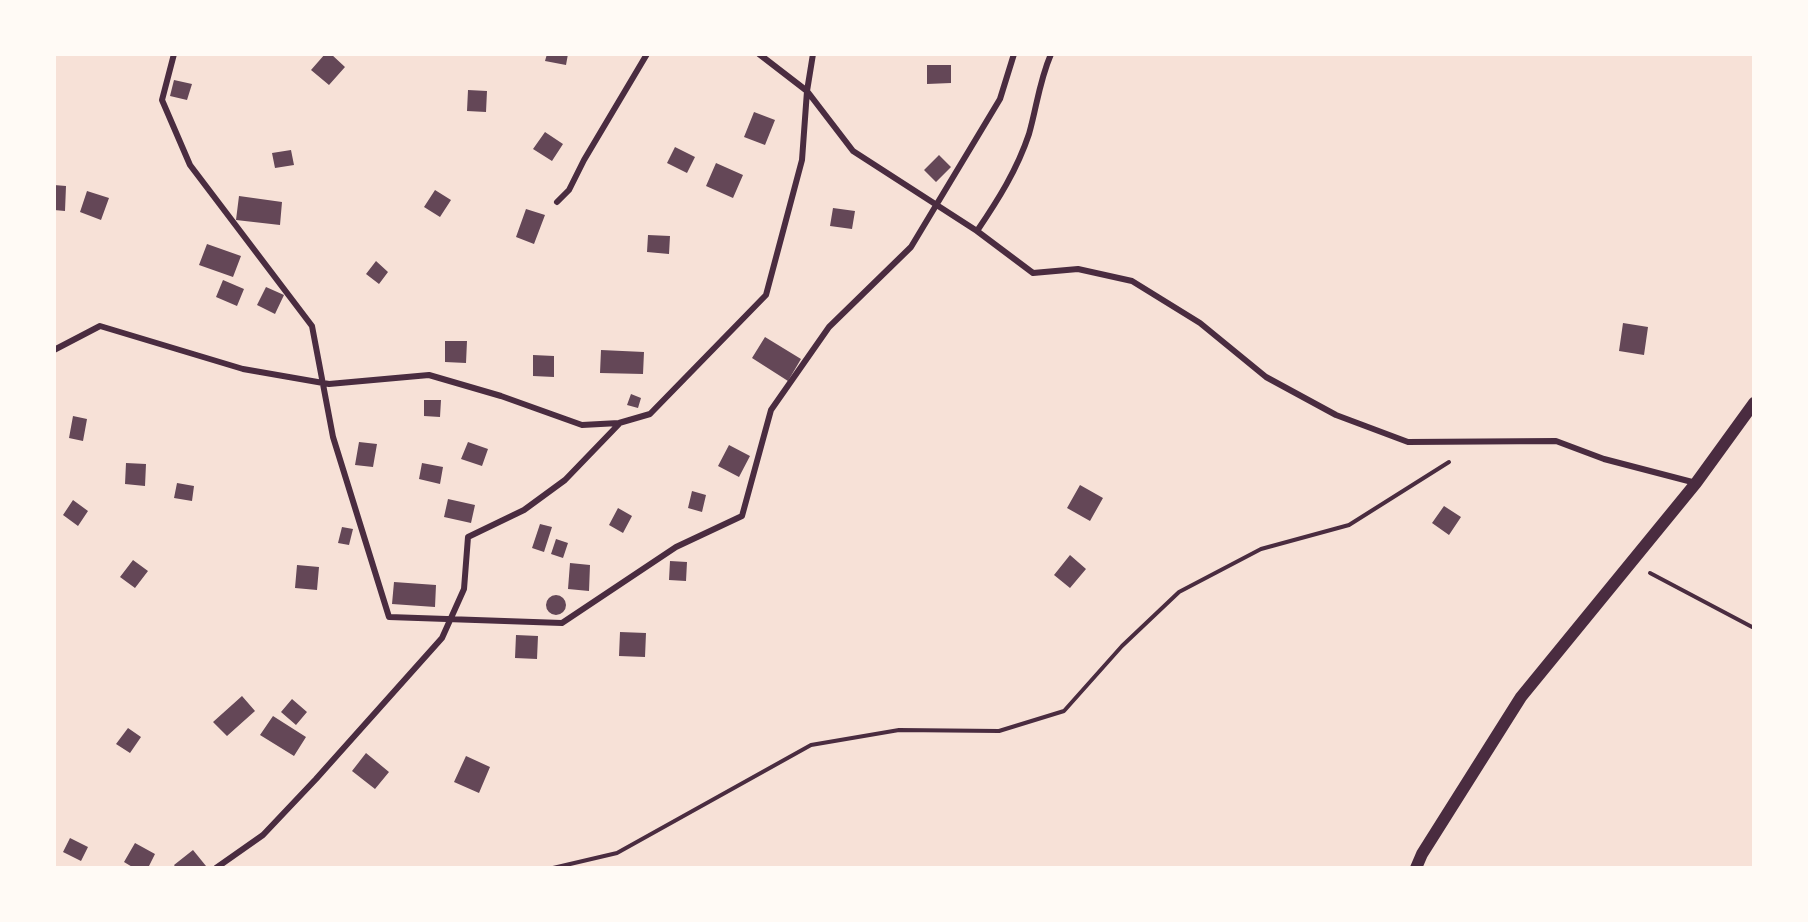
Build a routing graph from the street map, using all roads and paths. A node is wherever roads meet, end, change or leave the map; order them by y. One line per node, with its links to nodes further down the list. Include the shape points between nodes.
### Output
1 (174, 54): 5 (street, via 162,100 190,165 312,326 333,437 389,617 562,623 676,548 742,516 771,410 829,327 911,247 1000,99)
2 (647, 54): 8 (street, via 569,190)
3 (759, 54): 7 (street)
4 (813, 54): 7 (street)
5 (1014, 54)
6 (1051, 54): 9 (street, via 1040,79 1029,132 1014,172)
7 (807, 91): 9 (street, via 853,151); 12 (street, via 802,160 766,295 650,414)
8 (557, 202)
9 (977, 231): 13 (street, via 1033,273 1078,269 1132,282 1200,323 1266,376 1336,415 1408,442)
10 (54, 350): 12 (street, via 100,326 243,369 329,384 429,375 582,425)
11 (1754, 403): 14 (main road)
12 (620, 423): 17 (street, via 565,480 524,510 468,537 464,589 442,638 262,835)
13 (1480, 442): 14 (street, via 1556,441 1604,459); 18 (path, via 1349,525 1261,549 1179,592 1122,646 1064,711 999,731 899,730 811,745 617,853)
14 (1696, 483): 15 (main road)
15 (1631, 563): 16 (path); 19 (main road, via 1521,697)
16 (1754, 628)
17 (216, 868)
18 (554, 868)
19 (1416, 868)

